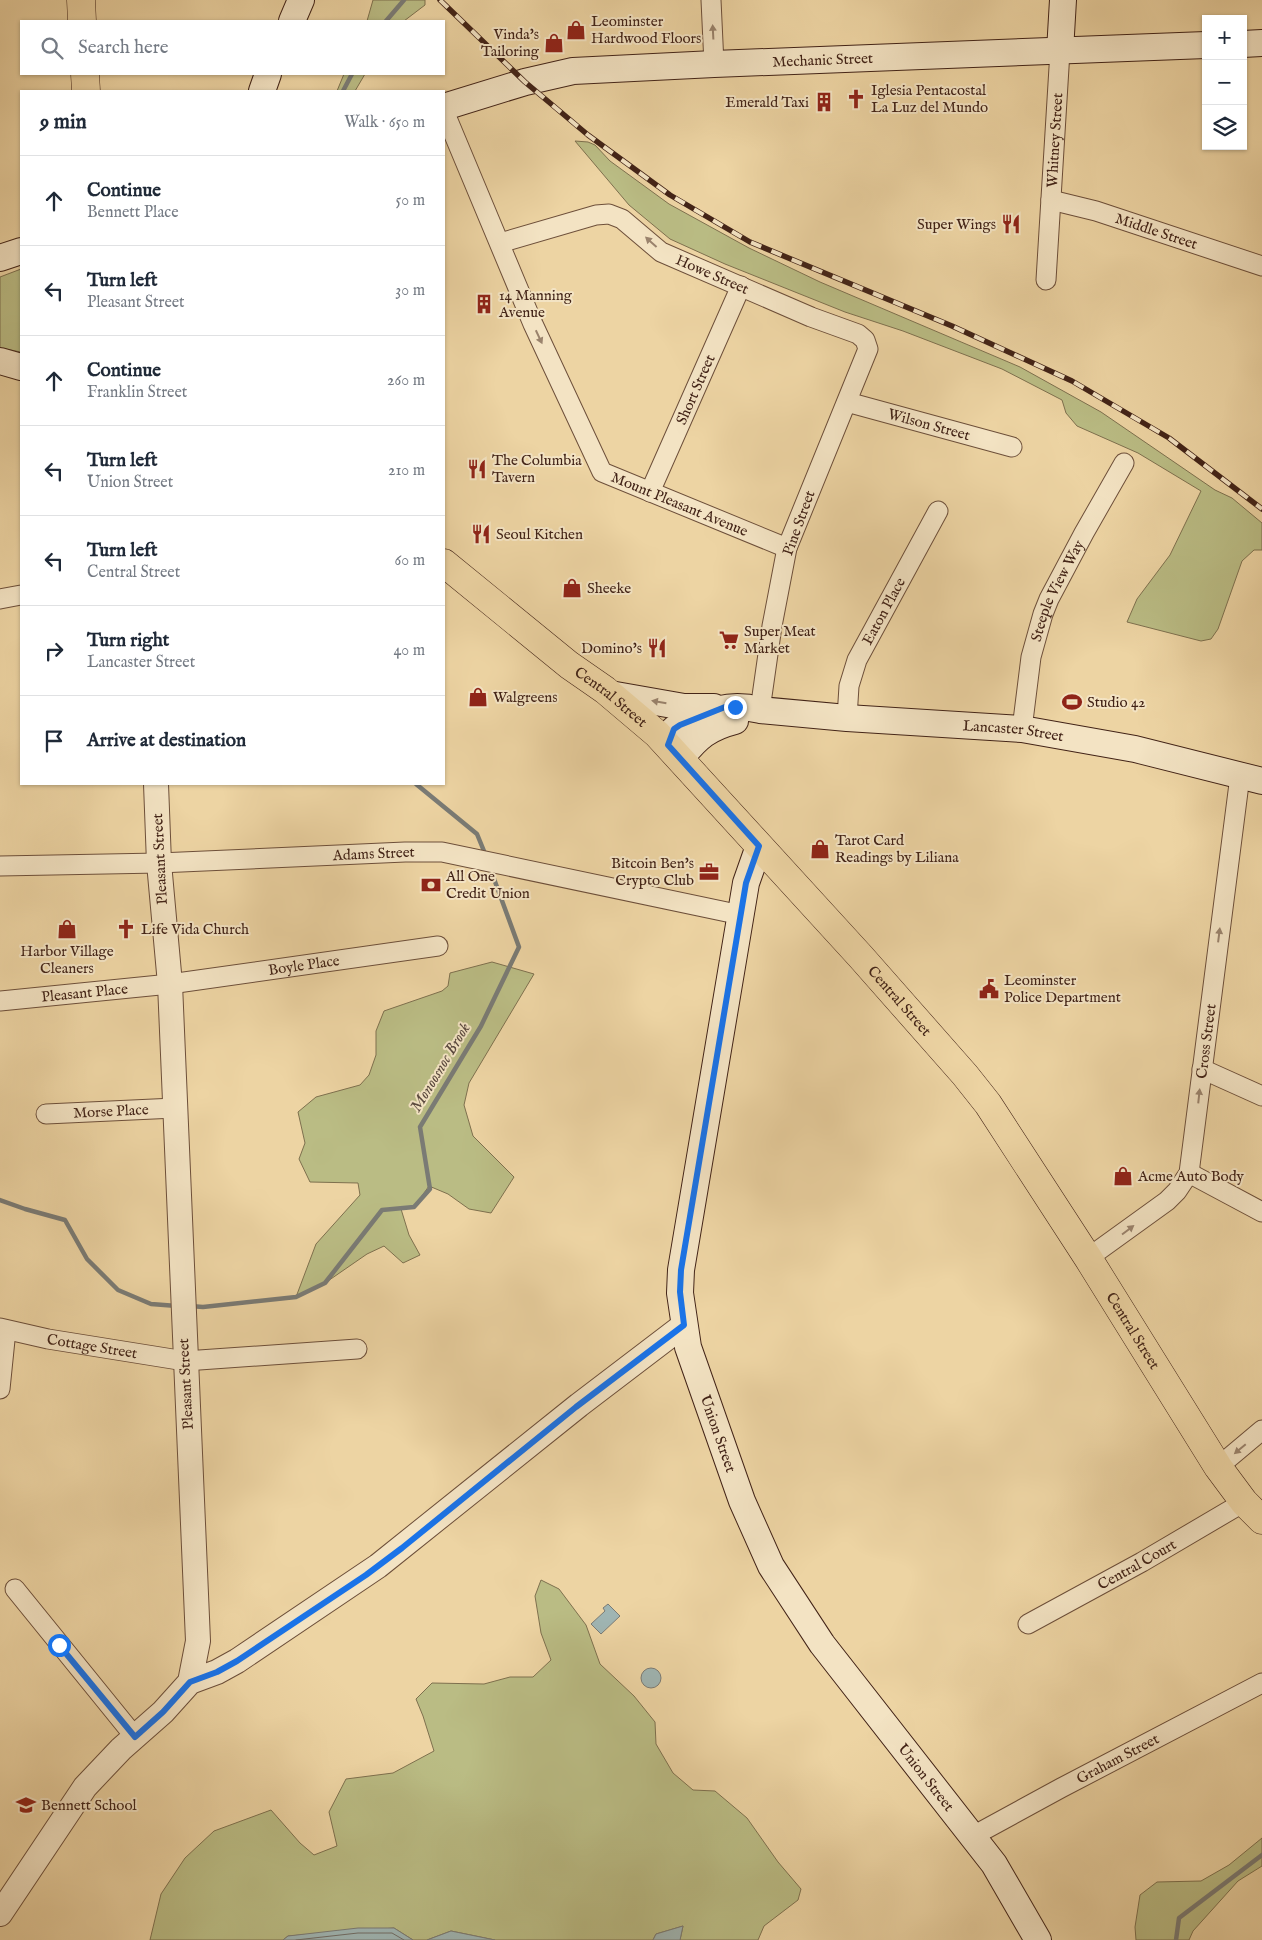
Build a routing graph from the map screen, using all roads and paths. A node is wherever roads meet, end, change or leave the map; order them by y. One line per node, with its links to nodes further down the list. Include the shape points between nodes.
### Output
1 (81, 0): 5 (main road)
2 (301, 0): 6 (main road)
3 (712, 0): 11 (street, one-way to 3)
4 (1063, 0): 10 (main road, Whitney Street)
5 (82, 20)
6 (292, 20)
7 (1262, 43): 8 (main road)
8 (1247, 44)
9 (1202, 45): 10 (main road, Mechanic Street)
10 (1060, 51): 11 (main road, Mechanic Street); 18 (street, Whitney Street)
11 (714, 64): 16 (main road, Mechanic Street, via 573,71 524,82)
12 (85, 75): 14 (main road)
13 (268, 75): 15 (main road)
14 (86, 90)
15 (262, 90)
16 (445, 107)
17 (445, 113): 19 (street, Mount Pleasant Avenue)
18 (1051, 200): 22 (street, Middle Street, via 1096,211); 23 (street, Whitney Street)
19 (500, 243): 24 (street, Howe Street, one-way to 19, via 661,252 622,218 609,214); 30 (street, Mount Pleasant Avenue, one-way to 30, via 533,324 602,472)
20 (20, 251): 21 (main road)
21 (0, 258)
22 (1262, 266)
23 (1046, 280)
24 (741, 286): 27 (street, Howe Street, via 866,340 868,349); 30 (street, Short Street)
25 (0, 361): 26 (main road)
26 (20, 366)
27 (847, 402): 28 (street, Wilson Street); 32 (street, Pine Street)
28 (1012, 448)
29 (1124, 463): 40 (street, Steeple View Way, via 1046,606 1031,657)
30 (650, 492): 32 (street, Mount Pleasant Avenue)
31 (938, 511): 39 (street, Eaton Place, via 857,660 849,686)
32 (787, 548): 38 (street, Pine Street)
33 (445, 564): 36 (main road, Central Street, via 569,665)
34 (20, 595): 35 (street)
35 (0, 599)
36 (610, 694): 37 (main road, one-way to 36, via 684,707); 41 (main road, Central Street)
37 (725, 707): 38 (main road, Lancaster Street); 41 (main road, Lancaster Street, via 674,729)
38 (760, 710): 39 (main road, Lancaster Street); 41 (main road, via 748,718 720,725)
39 (846, 718): 40 (main road, Lancaster Street)
40 (1022, 729): 42 (main road, Lancaster Street, via 1135,749)
41 (674, 752): 44 (main road, Central Street)
42 (1251, 778): 51 (street, Cross Street, one-way to 42)
43 (156, 785): 45 (street, Pleasant Street)
44 (759, 846): 47 (main road, Union Street, via 746,883); 57 (main road, Central Street, via 966,1075)
45 (159, 863): 46 (street, Adams Street); 47 (street, Adams Street, via 442,852); 49 (street, Pleasant Street)
46 (0, 866)
47 (741, 915): 58 (main road, Union Street, via 681,1270)
48 (438, 946): 49 (street, Boyle Place)
49 (170, 984): 50 (street, Pleasant Place); 53 (street, Pleasant Street)
50 (0, 1001)
51 (1202, 1068): 52 (street); 55 (street, Cross Street, one-way to 51)
52 (1262, 1096)
53 (175, 1108): 54 (street, Morse Place); 61 (street, Pleasant Street)
54 (46, 1114)
55 (1189, 1173): 56 (street); 57 (street, Cross Street, one-way to 55, via 1167,1201)
56 (1262, 1212)
57 (1088, 1258): 64 (main road, Central Street)
58 (684, 1325): 68 (street, via 366,1575 237,1661); 71 (main road, Union Street, via 688,1347 742,1500 781,1584 822,1644)
59 (3, 1329): 61 (street, Cottage Street); 62 (street)
60 (357, 1349): 61 (street, Cottage Street)
61 (185, 1361): 68 (street, Pleasant Street, via 198,1641)
62 (0, 1389)
63 (1262, 1430): 64 (street, one-way to 64)
64 (1218, 1467): 65 (main road, Central Street)
65 (1253, 1511): 67 (street, Central Court, via 1142,1562)
66 (15, 1588): 70 (street)
67 (1028, 1624)
68 (190, 1682): 70 (street)
69 (1262, 1683): 71 (street, Graham Street)
70 (135, 1737): 72 (street, via 85,1787)
71 (973, 1836): 73 (main road, Union Street, via 994,1864)
72 (0, 1914)
73 (1038, 1940)

